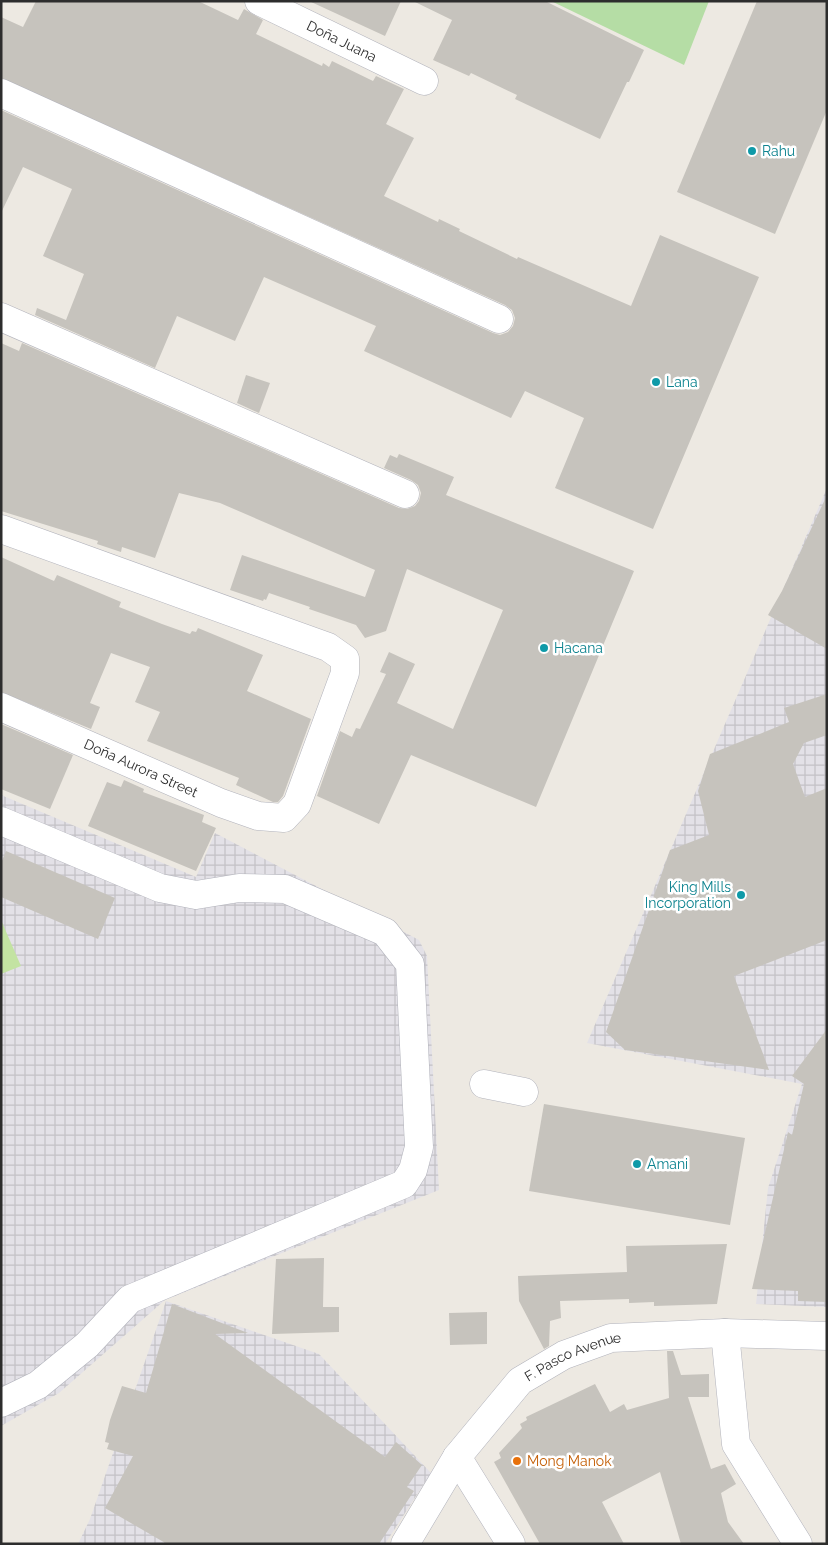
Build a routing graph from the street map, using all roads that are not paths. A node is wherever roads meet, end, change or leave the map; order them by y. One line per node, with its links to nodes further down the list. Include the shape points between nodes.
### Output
1 (259, 1): 2 (street, Doña Juana)
2 (424, 81)
3 (1, 94): 5 (street)
4 (1, 317): 6 (street)
5 (500, 319)
6 (404, 494)
7 (1, 529): 8 (street, Doña Aurora Street, via 328,647 345,660 345,673 297,804 284,818 258,816 221,803)
8 (1, 707)
9 (1, 822): 14 (street, via 160,888 196,895 239,888 286,889 385,932 410,964 418,1147 413,1170 404,1184 130,1299 87,1345 38,1386)
10 (484, 1084): 11 (street)
11 (524, 1092)
12 (725, 1333): 13 (street, F. Pasco Avenue); 15 (street, F. Pasco Avenue, via 611,1338 564,1355 520,1381); 18 (street, via 736,1444)
13 (827, 1336)
14 (1, 1403)
15 (458, 1457): 16 (street, F. Pasco Avenue); 17 (street)
16 (405, 1544)
17 (511, 1544)
18 (798, 1544)

